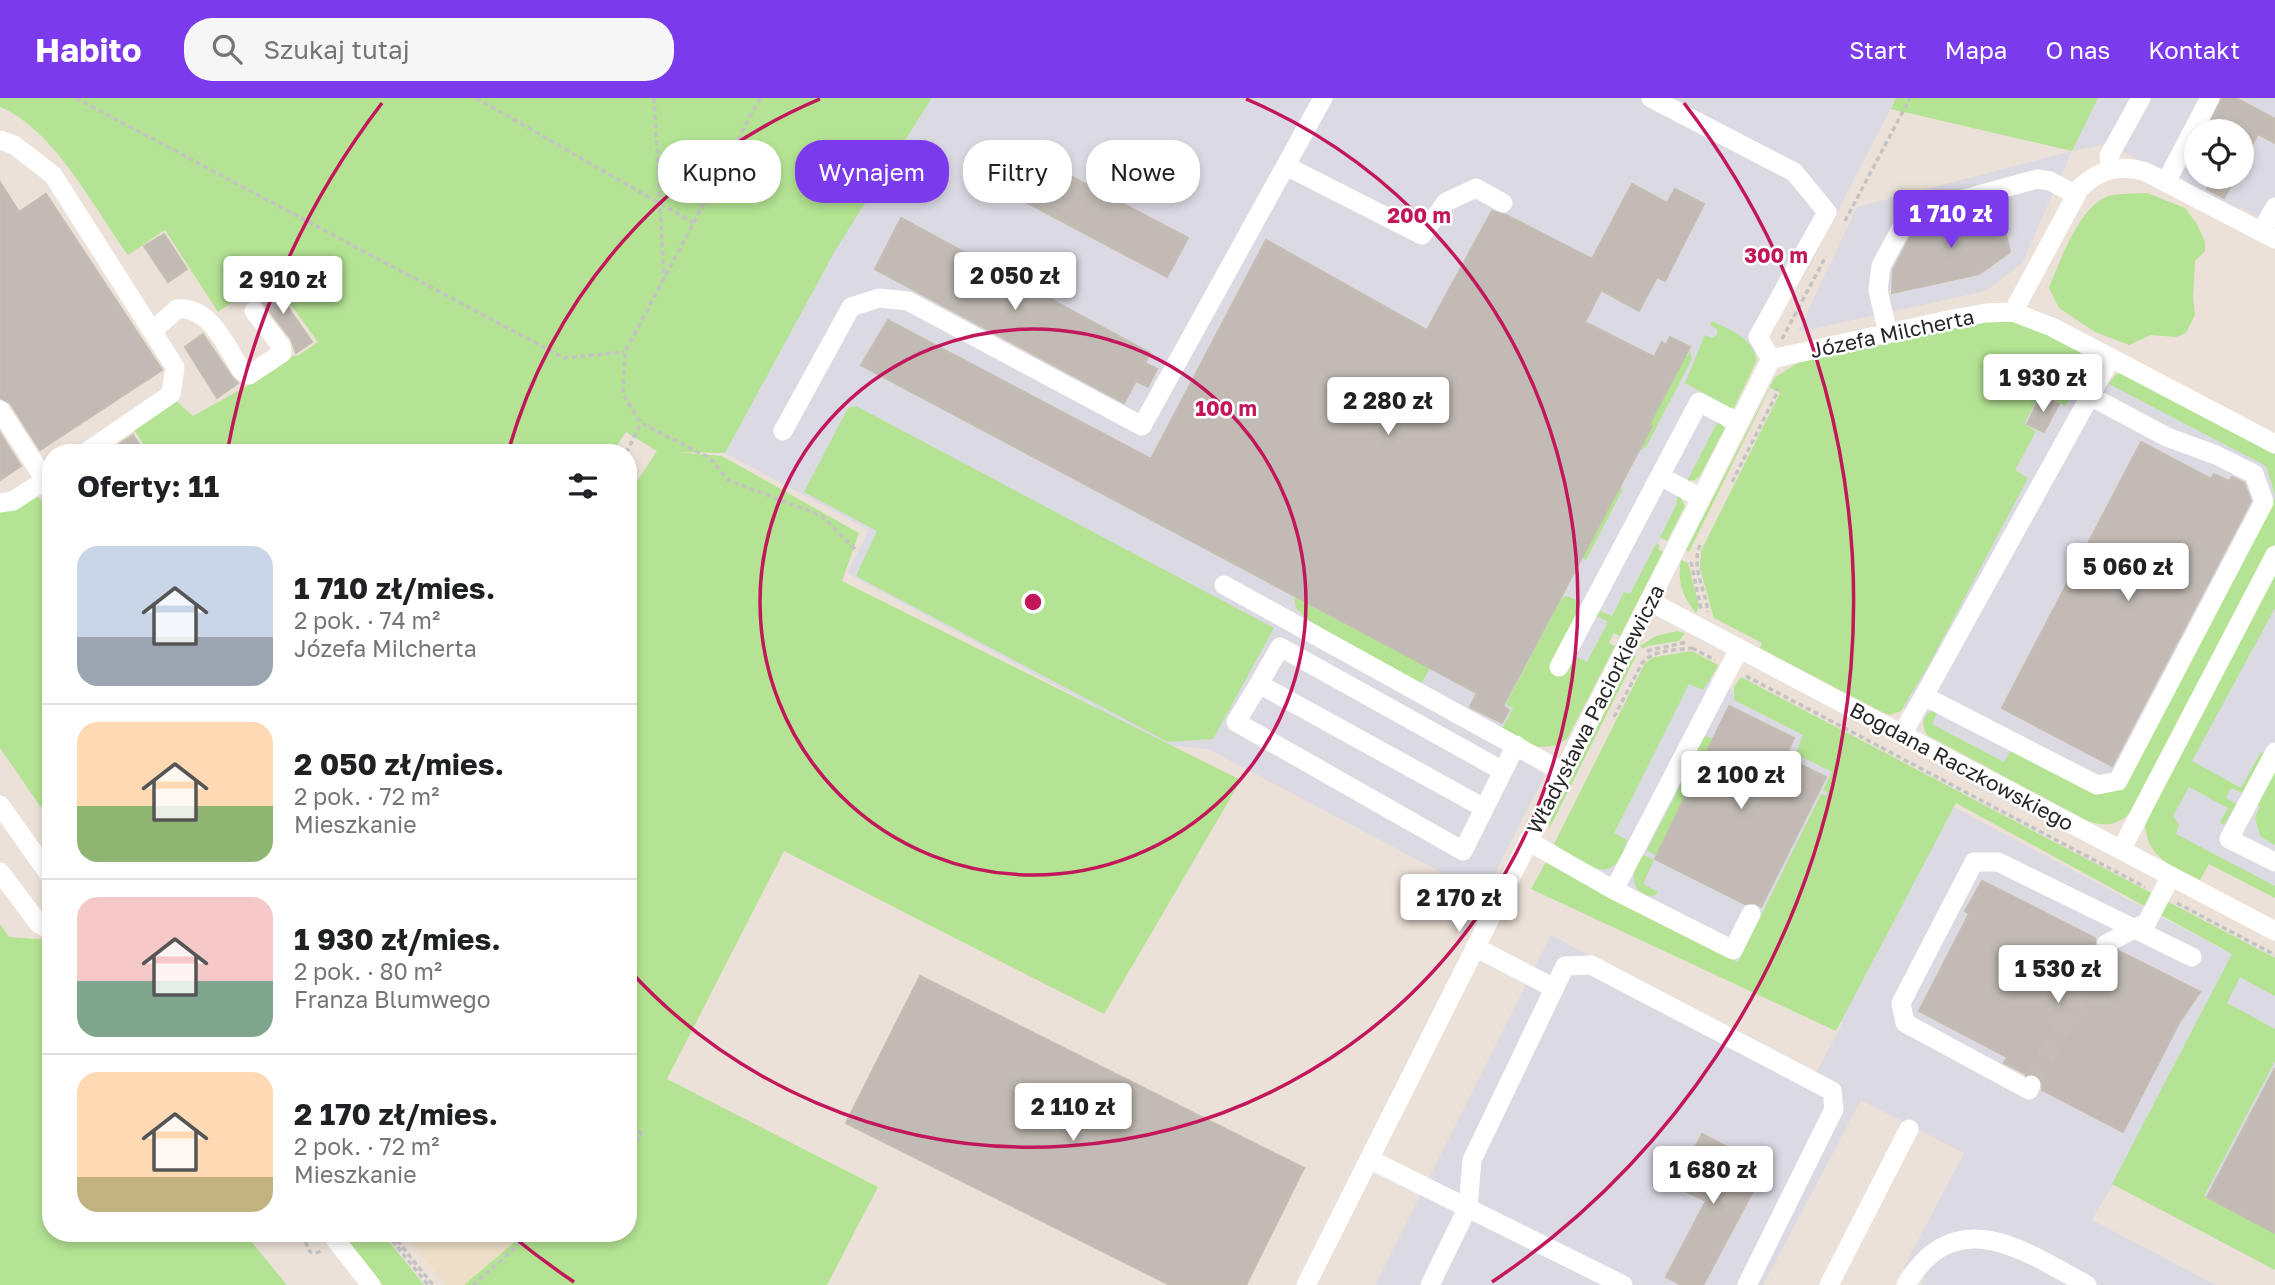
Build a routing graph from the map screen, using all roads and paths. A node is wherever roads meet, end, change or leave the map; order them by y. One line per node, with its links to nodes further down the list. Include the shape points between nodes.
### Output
1 (76, 98): 27 (path, via 564,358)
2 (476, 98): 15 (path)
3 (654, 98): 11 (path)
4 (760, 98): 20 (path)
5 (1323, 98): 10 (street)
6 (1651, 98): 29 (street, via 1794,172 1828,212 1758,337)
7 (2141, 98): 12 (street, via 2109,156)
8 (2210, 98): 13 (street)
9 (0, 140): 25 (street, via 14,145 53,175)
10 (1286, 166): 18 (street, via 1422,235 1446,202 1476,188); 35 (street, via 1142,426 908,301 879,298 851,307)
11 (658, 167)
12 (2111, 169): 13 (street, via 2132,168); 14 (street, via 2090,178)
13 (2166, 182): 21 (street)
14 (2076, 195): 24 (street); 26 (street, via 2036,179 1909,214 1881,266 1878,290)
15 (658, 201)
16 (660, 203): 22 (path)
17 (662, 203): 20 (path)
18 (1503, 203)
19 (2275, 207): 21 (street)
20 (694, 223): 22 (path)
21 (2268, 235)
22 (664, 280): 27 (path)
23 (254, 311): 25 (street, via 282,353 248,374 210,321 191,309 177,309)
24 (2012, 312): 26 (street, Józefa Milcherta, via 1986,313); 28 (street)
25 (152, 331): 36 (street, via 175,366 171,394)
26 (1888, 334): 29 (street, Józefa Milcherta)
27 (625, 352): 33 (path, via 624,394)
28 (2110, 358): 31 (street); 38 (street)
29 (1771, 359): 34 (street, Władysława Paciorkiewicza)
30 (1777, 382): 42 (path)
31 (2090, 396): 55 (street); 55 (street, via 2167,437 2254,474 2264,502 2118,781 2097,785)
32 (0, 410): 39 (street)
33 (641, 423): 37 (path); 45 (path, via 710,458 728,480 822,516)
34 (1739, 423): 40 (street, via 1699,402); 43 (street, Władysława Paciorkiewicza)
35 (783, 431)
36 (98, 444)
37 (630, 444)
38 (2275, 444)
39 (42, 472)
40 (1660, 476): 43 (street); 52 (street)
41 (42, 486): 44 (street)
42 (1727, 486)
43 (1701, 498): 48 (street, Władysława Paciorkiewicza)
44 (0, 503)
45 (856, 550)
46 (2275, 555): 65 (street)
47 (1224, 585): 58 (street)
48 (1649, 601): 49 (street, Bogdana Raczkowskiego); 61 (street, Władysława Paciorkiewicza)
49 (1694, 632): 49 (path, via 1708,618 1696,560 1703,534 1690,564 1701,606); 50 (path); 51 (street, Bogdana Raczkowskiego)
50 (1692, 648): 53 (path); 56 (path, via 1647,657)
51 (1739, 649): 53 (street); 57 (street, Bogdana Raczkowskiego)
52 (1559, 667)
53 (1729, 667): 70 (street); 71 (path)
54 (1259, 684): 60 (street, via 1280,647); 63 (street); 63 (street, via 1236,722 1463,851)
55 (1924, 696): 57 (street)
56 (1613, 719)
57 (1902, 734): 65 (street, Bogdana Raczkowskiego)
58 (1516, 746): 60 (street); 61 (street)
59 (2275, 752): 66 (street, via 2230,838)
60 (1503, 771): 63 (street)
61 (1563, 772): 64 (street, Władysława Paciorkiewicza)
62 (0, 805): 67 (street)
63 (1484, 808)
64 (1528, 841): 70 (street); 77 (street, Władysława Paciorkiewicza)
65 (2121, 850): 69 (street, Bogdana Raczkowskiego)
66 (2275, 862)
67 (42, 864)
68 (0, 872): 73 (street)
69 (2171, 876): 71 (street); 75 (street, Bogdana Raczkowskiego)
70 (1614, 890): 72 (street, via 1733,950)
71 (2161, 895): 74 (street, via 2147,922); 78 (path)
72 (1751, 914)
73 (42, 926)
74 (2131, 929): 76 (street); 79 (street); 81 (street, via 1997,862 1974,862 1901,1003 1905,1023 2029,1090)
75 (2275, 931)
76 (2106, 944)
77 (1475, 947): 80 (street); 83 (street, Władysława Paciorkiewicza)
78 (2275, 955)
79 (2192, 957)
80 (1554, 988): 84 (street, via 1472,1160); 94 (street, via 1565,966 1591,965 1832,1091 1834,1109)
81 (2031, 1085)
82 (1909, 1129): 95 (street)
83 (1369, 1159): 84 (street); 91 (street, Władysława Paciorkiewicza)
84 (1468, 1208): 92 (street); 93 (street)
85 (337, 1242): 88 (street)
86 (396, 1242): 89 (path)
87 (522, 1242): 90 (path)
88 (371, 1285)
89 (430, 1285)
90 (473, 1285)
91 (1306, 1285)
92 (1430, 1285)
93 (1623, 1285)
94 (1747, 1285)
95 (1829, 1285)
96 (1906, 1285): 97 (street, via 1939,1249 1982,1238 2016,1248)
97 (2087, 1285)

